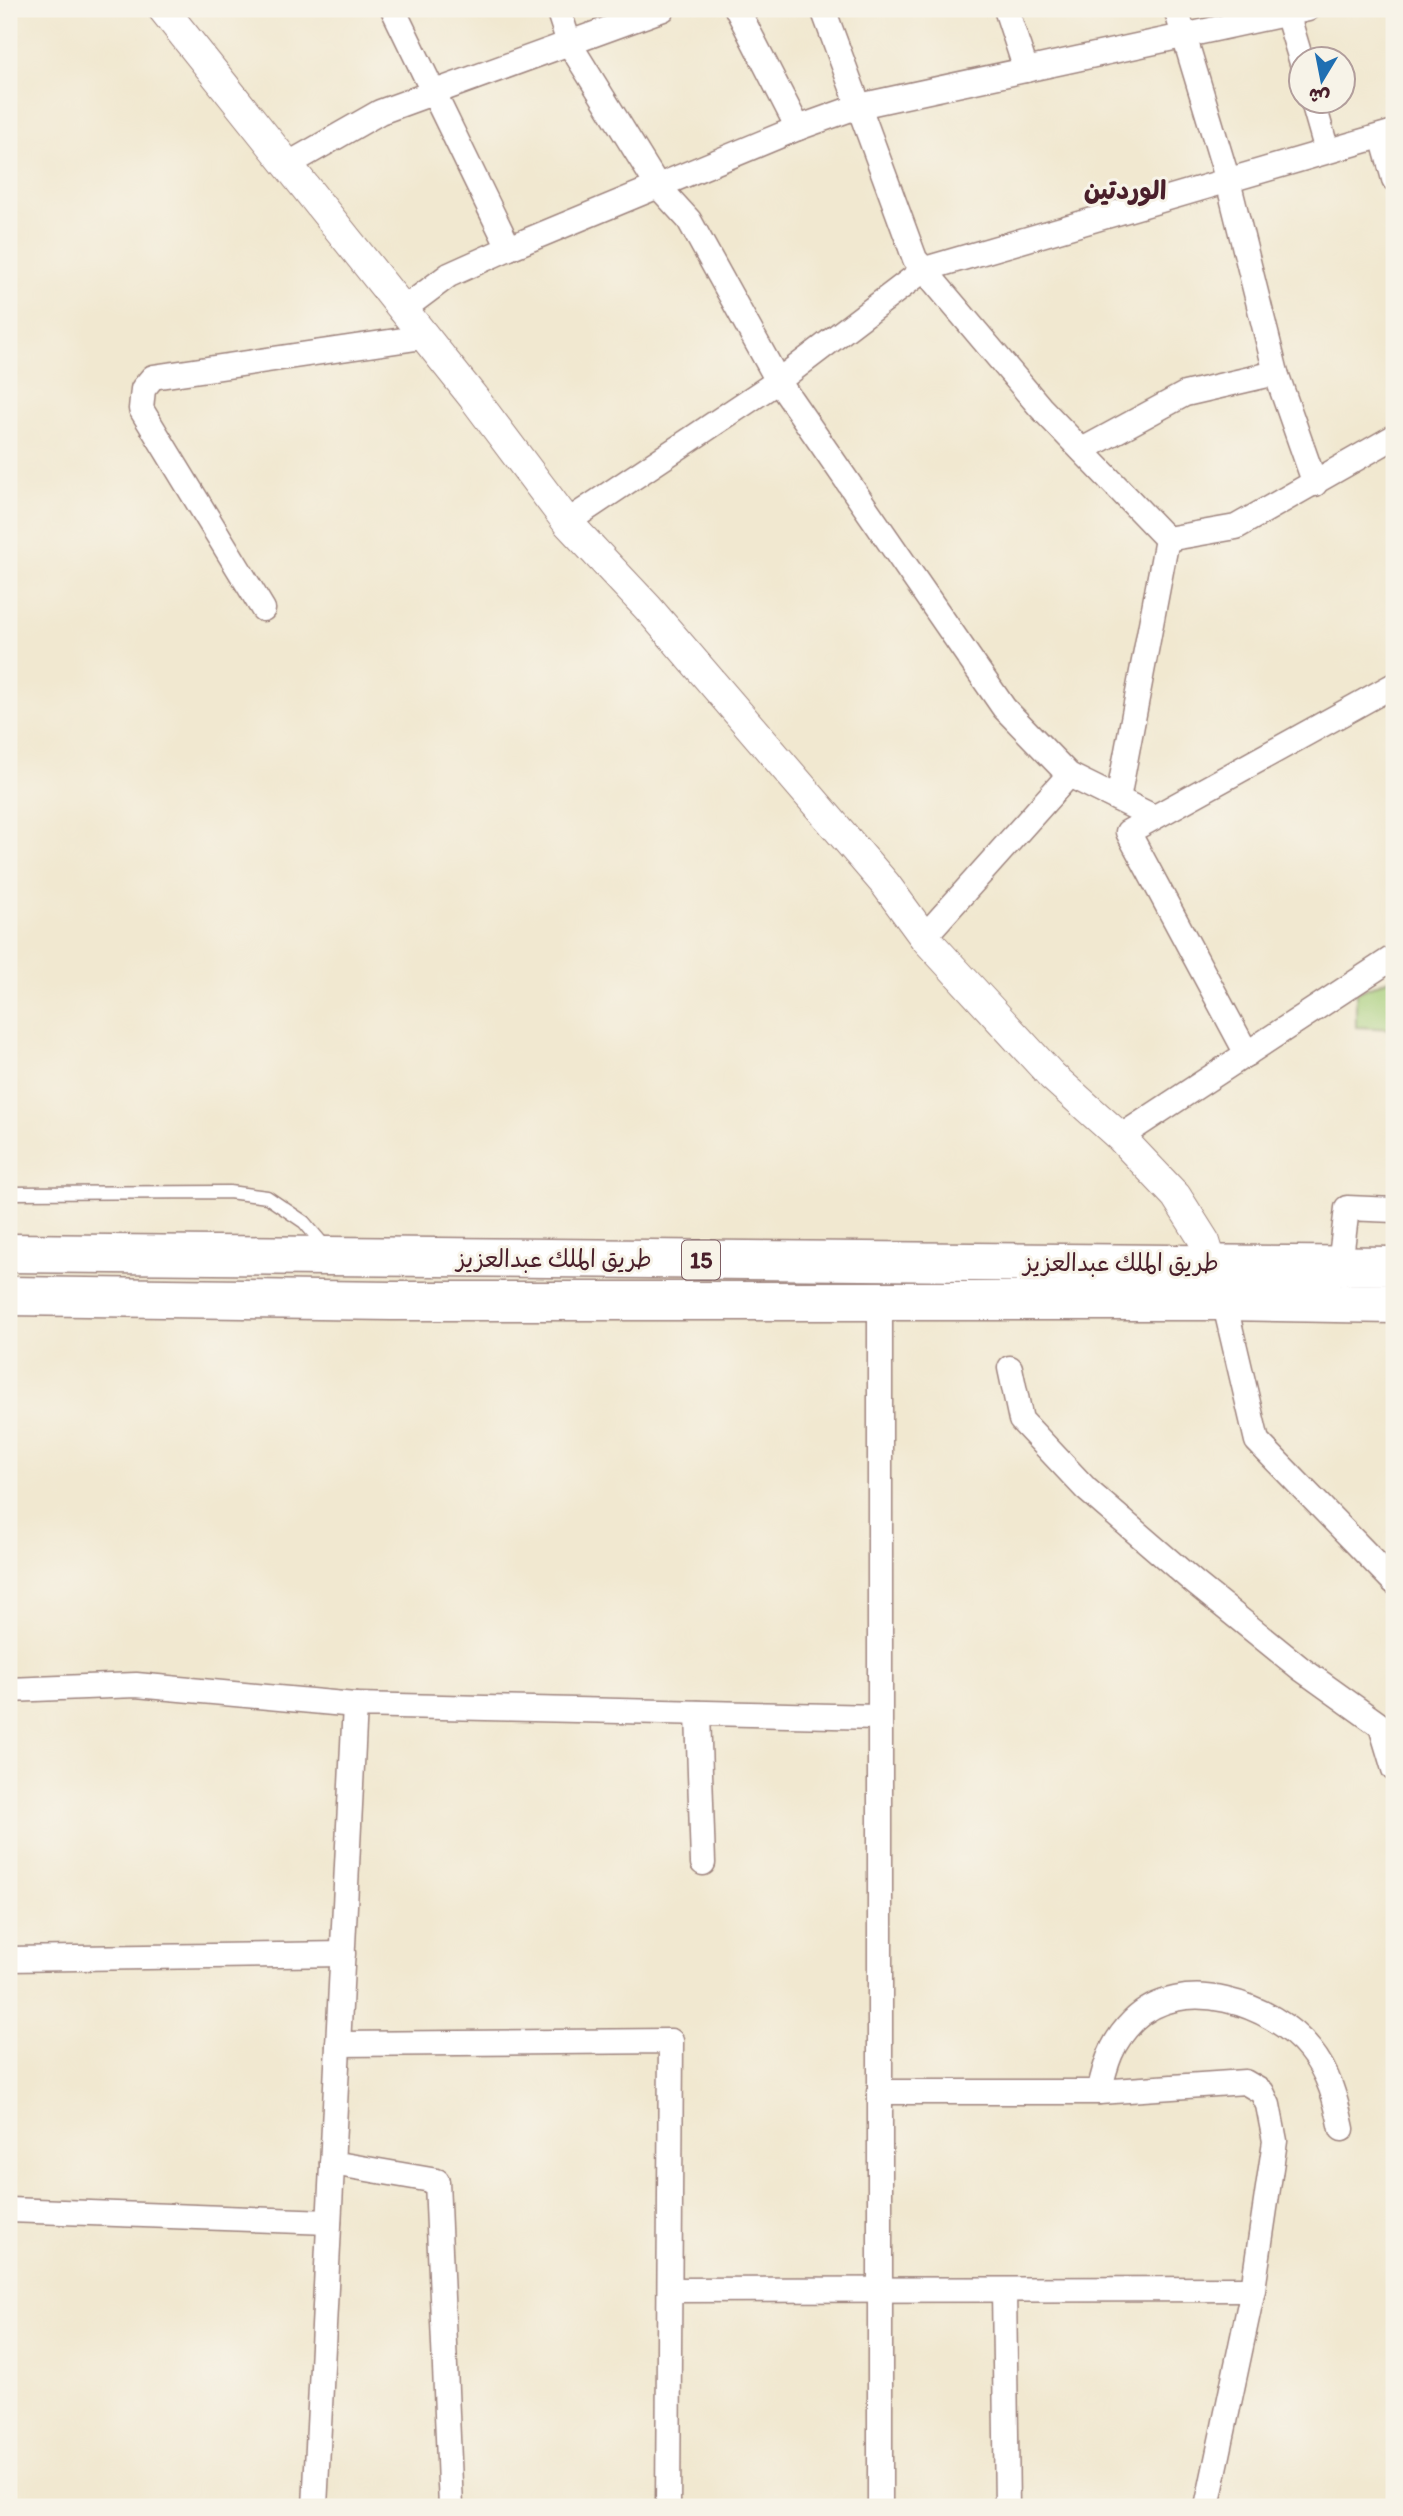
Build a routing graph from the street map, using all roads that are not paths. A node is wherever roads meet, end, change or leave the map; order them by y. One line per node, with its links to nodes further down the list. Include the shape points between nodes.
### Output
1 (163, 9): 20 (street)
2 (393, 9): 14 (street)
3 (558, 9): 11 (street)
4 (663, 9): 11 (street)
5 (737, 9): 17 (street)
6 (822, 9): 15 (street)
7 (1006, 9): 13 (street)
8 (1176, 9): 10 (street)
9 (1298, 11): 10 (street); 12 (street)
10 (1185, 35): 13 (street); 22 (street)
11 (569, 43): 14 (street); 23 (street)
12 (1300, 46)
13 (1027, 70): 15 (street)
14 (433, 92): 20 (street, via 380,112); 24 (street)
15 (859, 106): 17 (street); 25 (street, via 915,259)
16 (1316, 116): 19 (street)
17 (798, 128): 23 (street)
18 (1388, 134): 19 (street); 21 (street)
19 (1327, 151): 22 (street)
20 (287, 165): 26 (street)
21 (1394, 179)
22 (1228, 181): 25 (street); 28 (street)
23 (657, 186): 24 (street); 29 (street, via 689,220)
24 (509, 247): 26 (street, via 449,275)
25 (925, 269): 29 (street); 31 (street, via 1040,407)
26 (401, 311): 27 (street)
27 (423, 337): 33 (street); 35 (street, via 153,377 143,389 141,410)
28 (1276, 373): 31 (street, via 1185,394); 32 (street)
29 (778, 381): 33 (street); 37 (street, via 1004,708)
30 (1394, 437): 32 (street)
31 (1082, 450): 34 (street)
32 (1315, 484): 34 (street, via 1236,527)
33 (567, 522): 40 (street, via 666,628 886,885)
34 (1167, 539): 38 (street)
35 (262, 609)
36 (1394, 685): 39 (street)
37 (1069, 775): 38 (street); 40 (street)
38 (1118, 799): 39 (street)
39 (1154, 817): 42 (street, via 1128,832)
40 (924, 937): 43 (street, via 1052,1076)
41 (1394, 957): 42 (street)
42 (1247, 1054): 43 (street)
43 (1120, 1137): 48 (street, via 1176,1196 1205,1242)
44 (9, 1193): 47 (lane, via 229,1192 267,1197 303,1222)
45 (1394, 1210): 49 (street, via 1347,1208)
46 (9, 1253): 47 (highway, طريق الملك عبدالعزيز / 15)
47 (335, 1257): 48 (highway, طريق الملك عبدالعزيز / 15)
48 (1212, 1264): 49 (highway, طريق الملك عبدالعزيز / 15); 53 (street)
49 (1340, 1265): 50 (highway, طريق الملك عبدالعزيز / 15)
50 (1394, 1266)
51 (9, 1296): 52 (highway, طريق الملك عبدالعزيز / 15)
52 (880, 1300): 53 (highway, طريق الملك عبدالعزيز / 15); 60 (street)
53 (1224, 1301): 54 (highway, طريق الملك عبدالعزيز / 15); 56 (street, via 1258,1441)
54 (1394, 1304)
55 (1010, 1368): 61 (street, via 1021,1420 1086,1489 1300,1668 1381,1726)
56 (1394, 1582)
57 (9, 1690): 58 (street, via 135,1685)
58 (355, 1705): 59 (street); 63 (street)
59 (698, 1713): 60 (street); 62 (street)
60 (879, 1717): 66 (street)
61 (1394, 1769)
62 (704, 1863)
63 (343, 1954): 64 (street); 65 (street)
64 (9, 1959)
65 (338, 2044): 69 (street); 72 (street, via 671,2041)
66 (879, 2092): 67 (street); 75 (street)
67 (1099, 2092): 68 (street, via 1106,2060 1135,2019 1157,2005 1213,1997 1268,2014 1311,2050 1336,2098); 74 (street, via 1245,2082 1262,2092 1275,2141)
68 (1342, 2129)
69 (332, 2163): 71 (street); 77 (street, via 437,2181)
70 (9, 2210): 71 (street)
71 (329, 2222): 76 (street)
72 (670, 2290): 75 (street); 78 (street)
73 (1004, 2290): 74 (street); 75 (street); 80 (street)
74 (1253, 2290): 81 (street)
75 (879, 2291): 79 (street)
76 (315, 2507)
77 (451, 2507)
78 (668, 2507)
79 (880, 2507)
80 (1007, 2507)
81 (1207, 2507)

